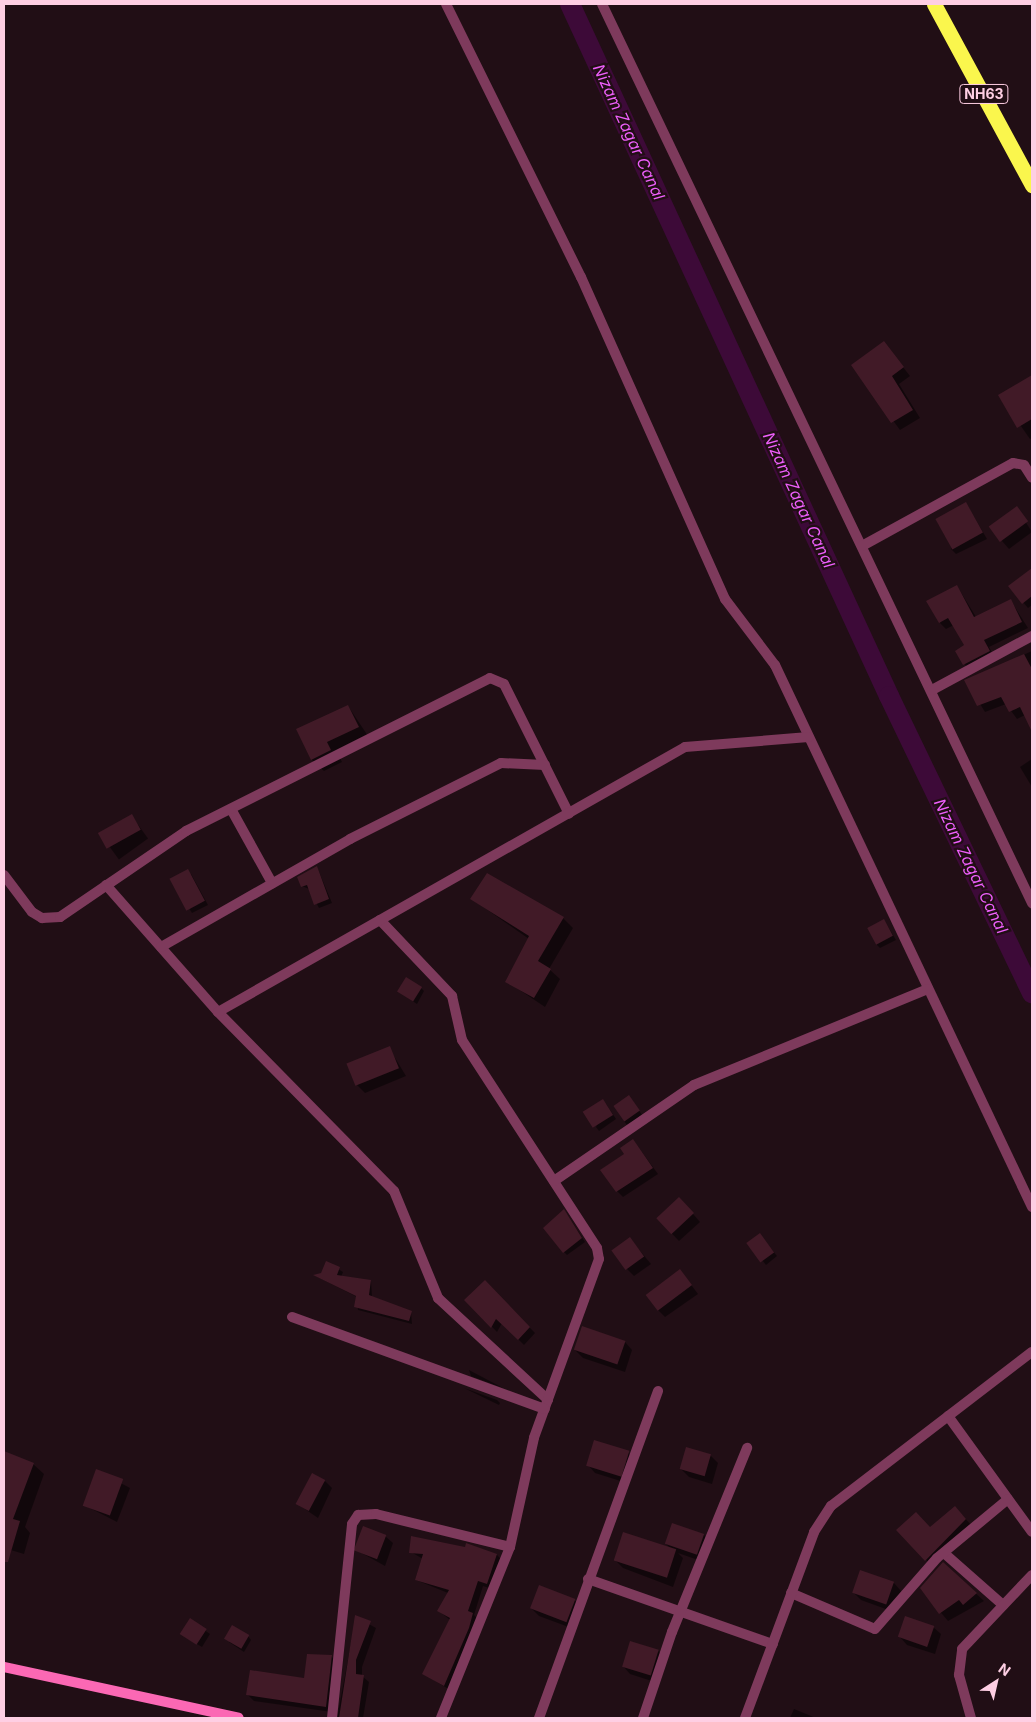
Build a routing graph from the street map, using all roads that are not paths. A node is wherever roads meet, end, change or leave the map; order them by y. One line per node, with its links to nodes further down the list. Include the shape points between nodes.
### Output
1 (446, 4): 9 (street, via 584,282 725,599 770,657)
2 (602, 4): 6 (street)
3 (934, 4): 4 (highway, NH63)
4 (1032, 185)
5 (1032, 478): 6 (street, via 1024,465 1013,462)
6 (862, 546): 8 (street)
7 (1032, 636): 8 (street)
8 (932, 690): 16 (street)
9 (809, 737): 12 (street, via 685,748); 19 (street)
10 (545, 765): 11 (street, via 504,684 490,678); 12 (street); 14 (street, via 501,763)
11 (231, 809): 14 (street); 15 (street, via 181,834)
12 (569, 814): 17 (street)
13 (4, 875): 15 (street, via 32,912 51,919)
14 (272, 883): 18 (street)
15 (106, 885): 18 (street)
16 (1032, 902)
17 (380, 920): 20 (street); 21 (street, via 452,996 462,1040)
18 (161, 947): 20 (street)
19 (928, 989): 21 (street, via 694,1085); 22 (street)
20 (218, 1012): 26 (street, via 394,1191 433,1287 447,1309)
21 (554, 1182): 26 (street, via 597,1248 598,1259)
22 (1032, 1207)
23 (292, 1317): 26 (street)
24 (1032, 1352): 27 (street)
25 (658, 1392): 34 (street)
26 (547, 1405): 31 (street)
27 (948, 1416): 29 (street); 35 (street, via 831,1506 814,1532)
28 (747, 1448): 37 (street)
29 (1008, 1499): 30 (street); 32 (street)
30 (1032, 1532)
31 (510, 1547): 41 (street, via 376,1514 358,1515 352,1524); 42 (street)
32 (944, 1553): 35 (street, via 875,1629); 36 (street)
33 (1032, 1575): 36 (street)
34 (588, 1578): 37 (street); 43 (street)
35 (791, 1592): 38 (street)
36 (1003, 1605): 46 (street, via 971,1637 958,1661)
37 (681, 1610): 38 (street); 44 (street)
38 (773, 1644): 45 (street)
39 (4, 1667): 40 (street)
40 (239, 1718)
41 (332, 1718)
42 (441, 1718)
43 (539, 1718)
44 (643, 1718)
45 (745, 1718)
46 (971, 1718)

